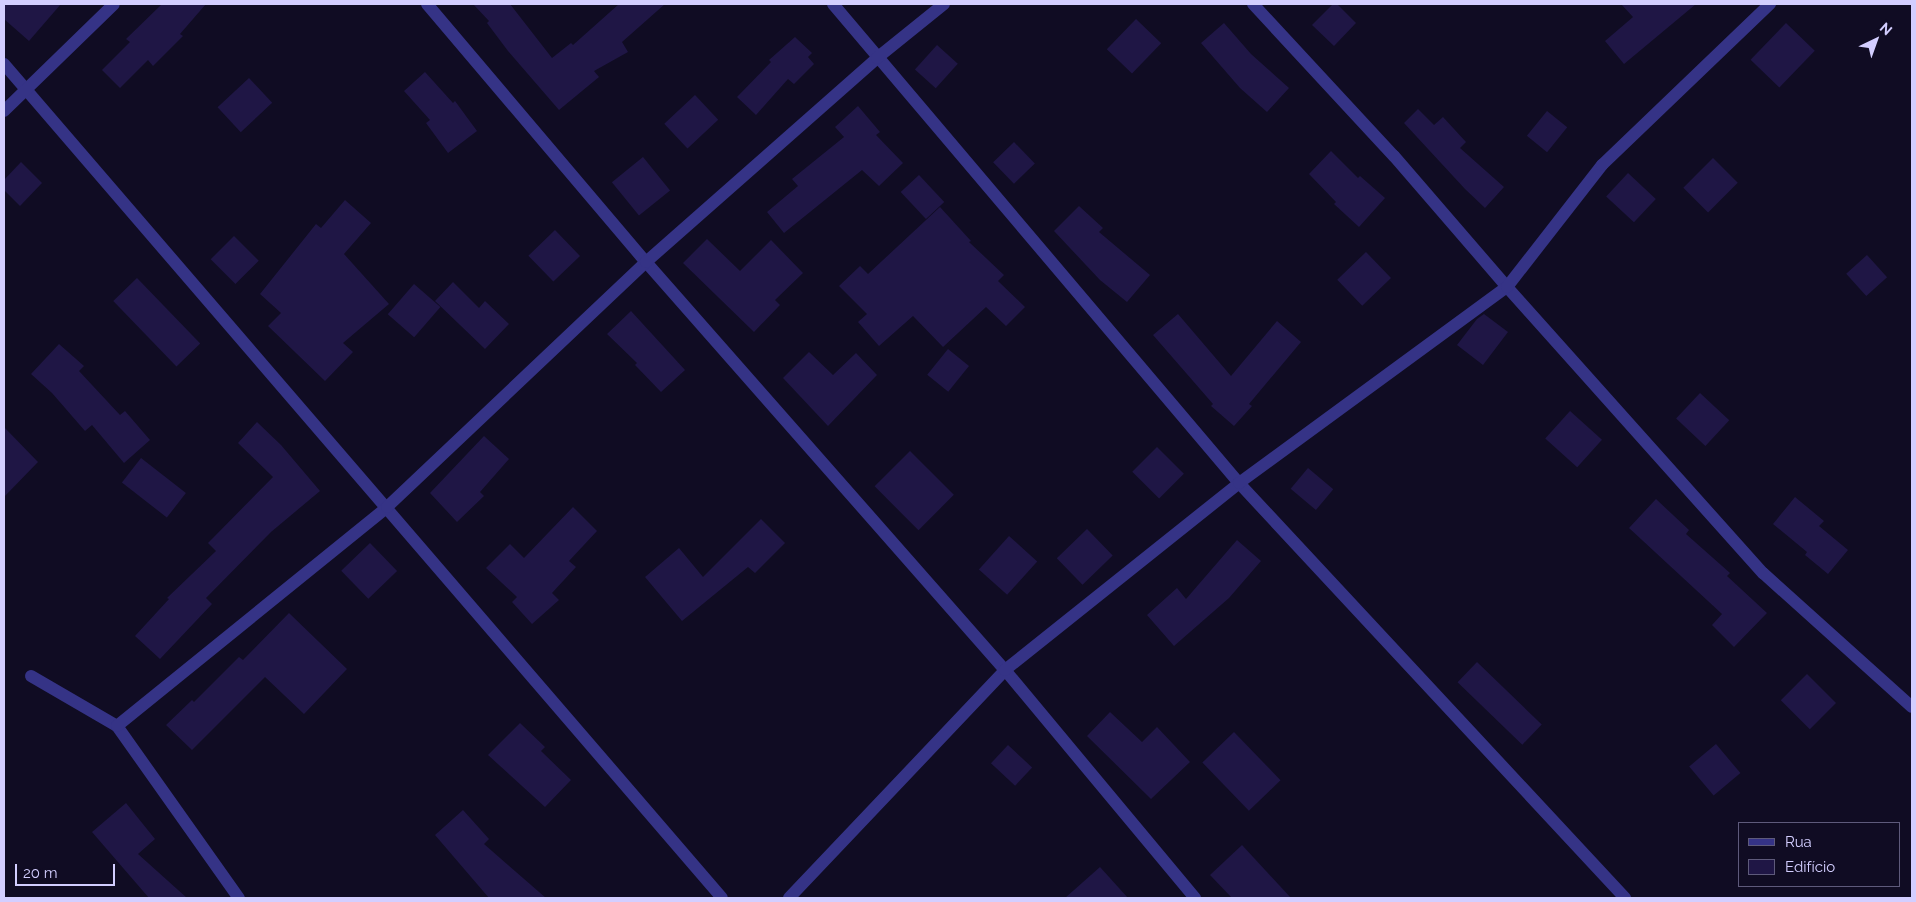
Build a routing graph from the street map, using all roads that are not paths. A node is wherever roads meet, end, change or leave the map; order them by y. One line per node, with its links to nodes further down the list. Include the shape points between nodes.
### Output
1 (114, 4): 9 (street)
2 (427, 4): 11 (street)
3 (833, 4): 7 (street)
4 (944, 4): 7 (street)
5 (1253, 4): 12 (street, via 1394,156)
6 (1770, 4): 12 (street, via 1602,165)
7 (877, 58): 11 (street); 13 (street)
8 (4, 64): 9 (street)
9 (27, 90): 10 (street); 14 (street)
10 (4, 111)
11 (646, 262): 14 (street); 15 (street)
12 (1507, 287): 13 (street); 17 (street, via 1763,573)
13 (1239, 483): 15 (street); 23 (street)
14 (387, 507): 18 (street); 20 (street)
15 (1005, 670): 21 (street); 22 (street)
16 (31, 676): 18 (street)
17 (1912, 708)
18 (117, 726): 19 (street)
19 (239, 898)
20 (722, 898)
21 (789, 898)
22 (1195, 898)
23 (1625, 898)

